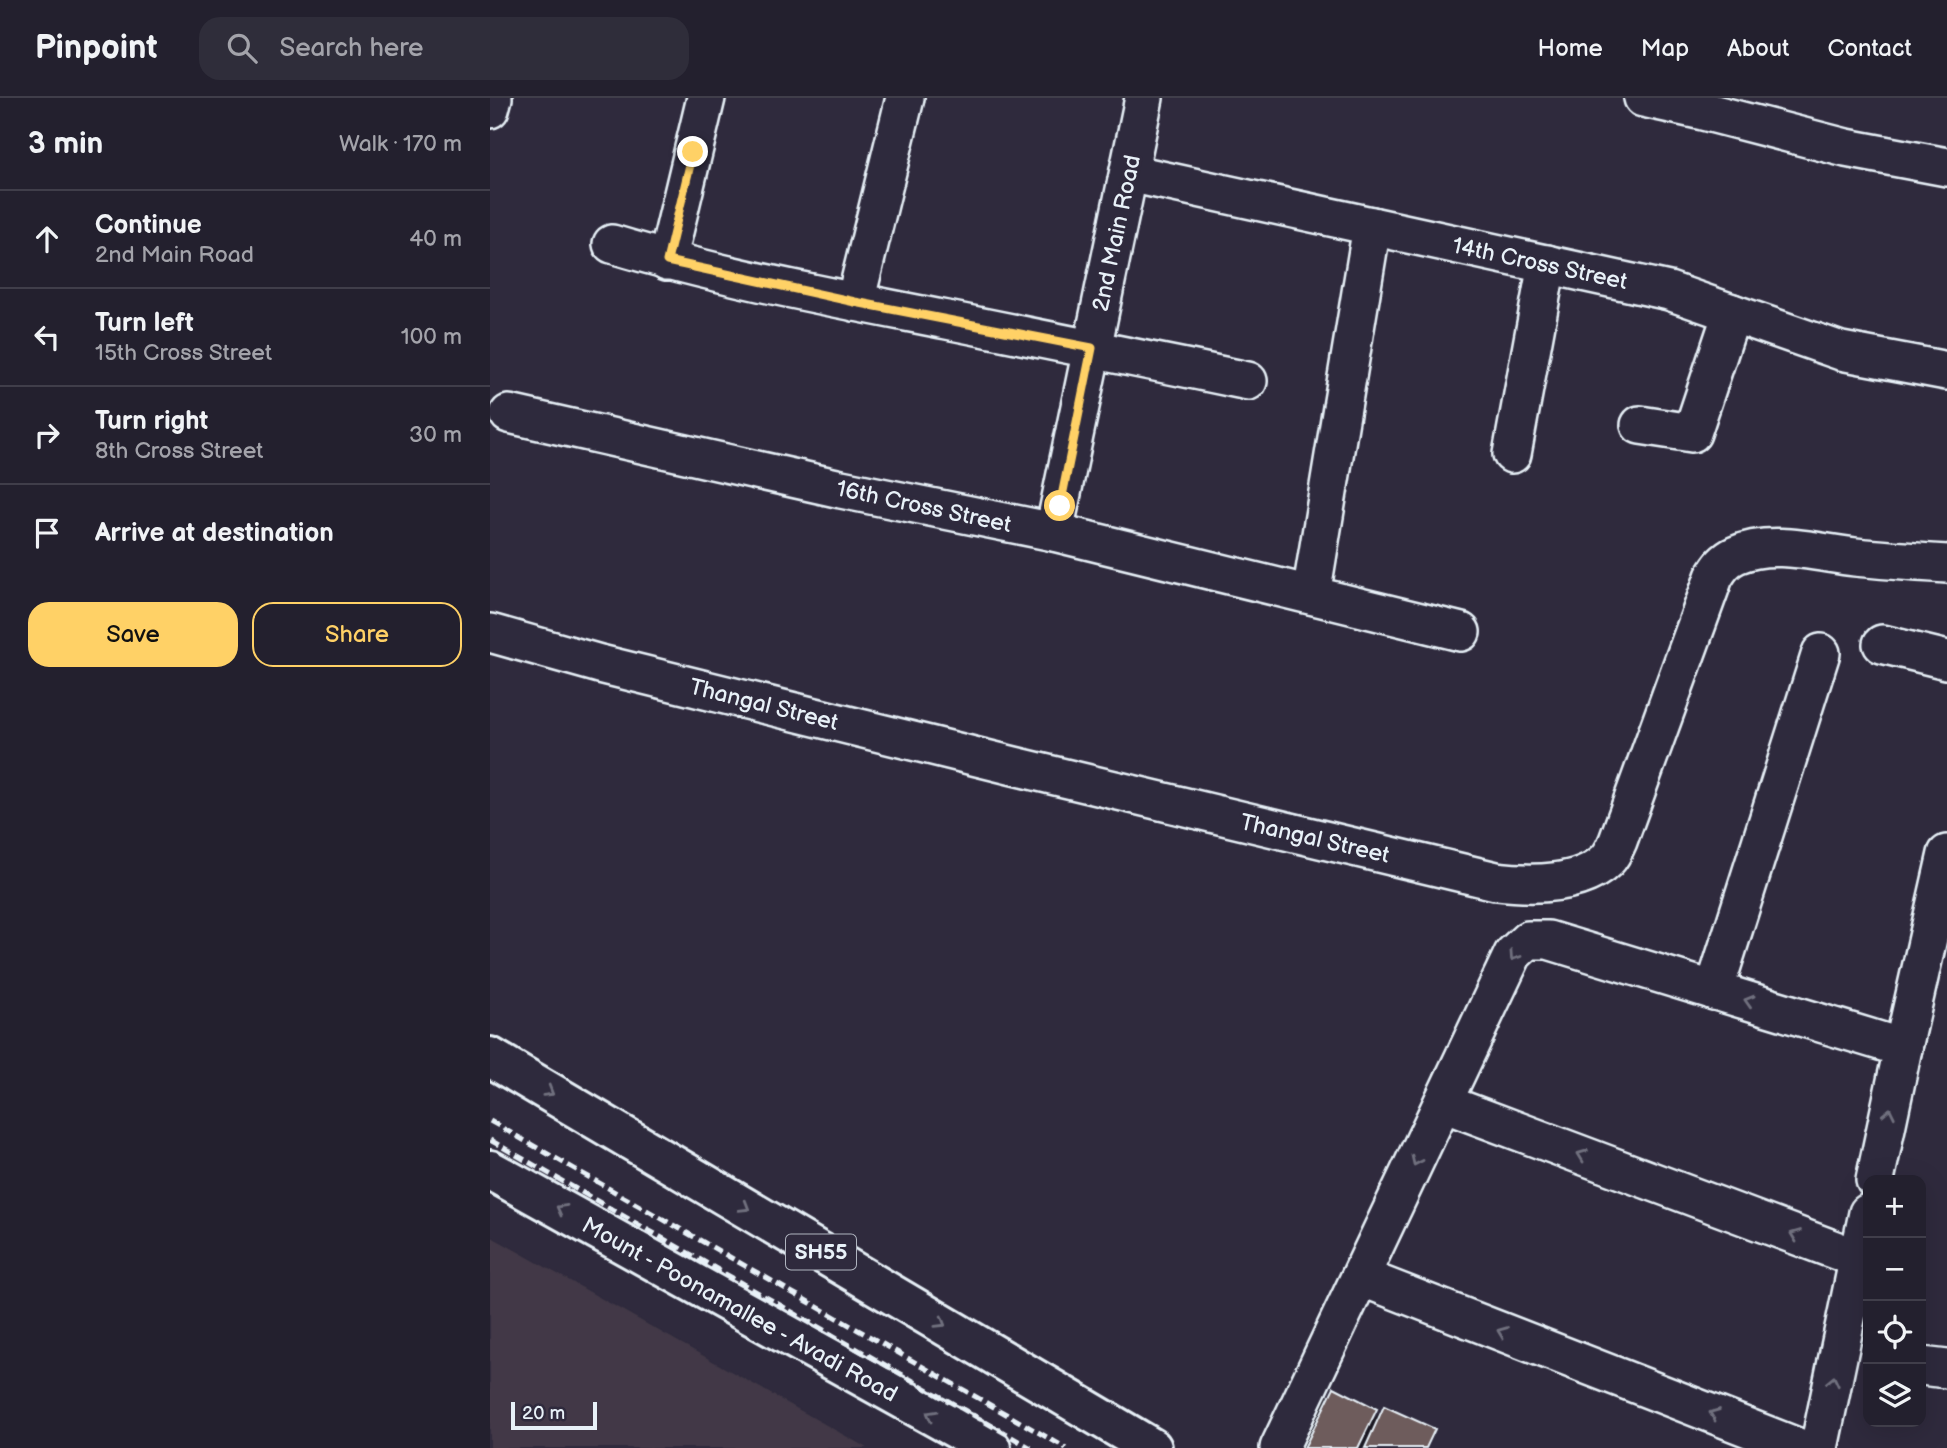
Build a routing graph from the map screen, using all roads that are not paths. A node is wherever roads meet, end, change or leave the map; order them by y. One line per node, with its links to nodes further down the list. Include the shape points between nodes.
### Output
1 (493, 98): 6 (street)
2 (706, 98): 11 (street)
3 (905, 98): 13 (street)
4 (1144, 98): 8 (street, 2nd Main Road)
5 (1643, 98): 7 (street, via 1846,148)
6 (490, 109)
7 (1947, 167)
8 (1129, 173): 9 (street, 14th Cross Street); 15 (street, 2nd Main Road)
9 (1372, 226): 12 (street, 14th Cross Street); 23 (street)
10 (612, 244): 11 (street)
11 (667, 261): 13 (street)
12 (1547, 264): 14 (street, 14th Cross Street, via 1669,291); 20 (street)
13 (855, 302): 15 (street)
14 (1732, 313): 16 (street, 14th Cross Street, via 1841,351); 19 (street, via 1692,433)
15 (1092, 348): 17 (street); 21 (street, 2nd Main Road)
16 (1947, 371)
17 (1248, 381)
18 (509, 414): 21 (street, 16th Cross Street)
19 (1640, 425)
20 (1512, 454)
21 (1054, 532): 23 (street, 16th Cross Street)
22 (1947, 564): 25 (street, Thangal Street, via 1787,549 1738,554 1723,563 1609,859 1577,877 1540,883 1496,881 600,664)
23 (1311, 594): 24 (street, 16th Cross Street)
24 (1461, 632)
25 (490, 633)
26 (1882, 644): 28 (street)
27 (1821, 653): 30 (street)
28 (1947, 660)
29 (1947, 853): 31 (street)
30 (1714, 991): 31 (street, one-way to 30); 33 (street, one-way to 33, via 1549,940 1528,940 1513,954)
31 (1903, 1048): 35 (street, one-way to 31)
32 (490, 1057): 42 (main road, SH55, one-way to 42)
33 (1443, 1103): 37 (street, one-way to 33); 38 (street, one-way to 38)
34 (490, 1170): 41 (main road, Mount - Poonamallee - Avadi Road, one-way to 34)
35 (1876, 1175)
36 (1863, 1236): 37 (street)
37 (1858, 1259): 45 (street, one-way to 37)
38 (1361, 1277): 43 (street); 44 (street, one-way to 38)
39 (1926, 1367): 40 (street)
40 (1947, 1369)
41 (990, 1448)
42 (1152, 1448)
43 (1279, 1448)
44 (1800, 1448)
45 (1819, 1448)

